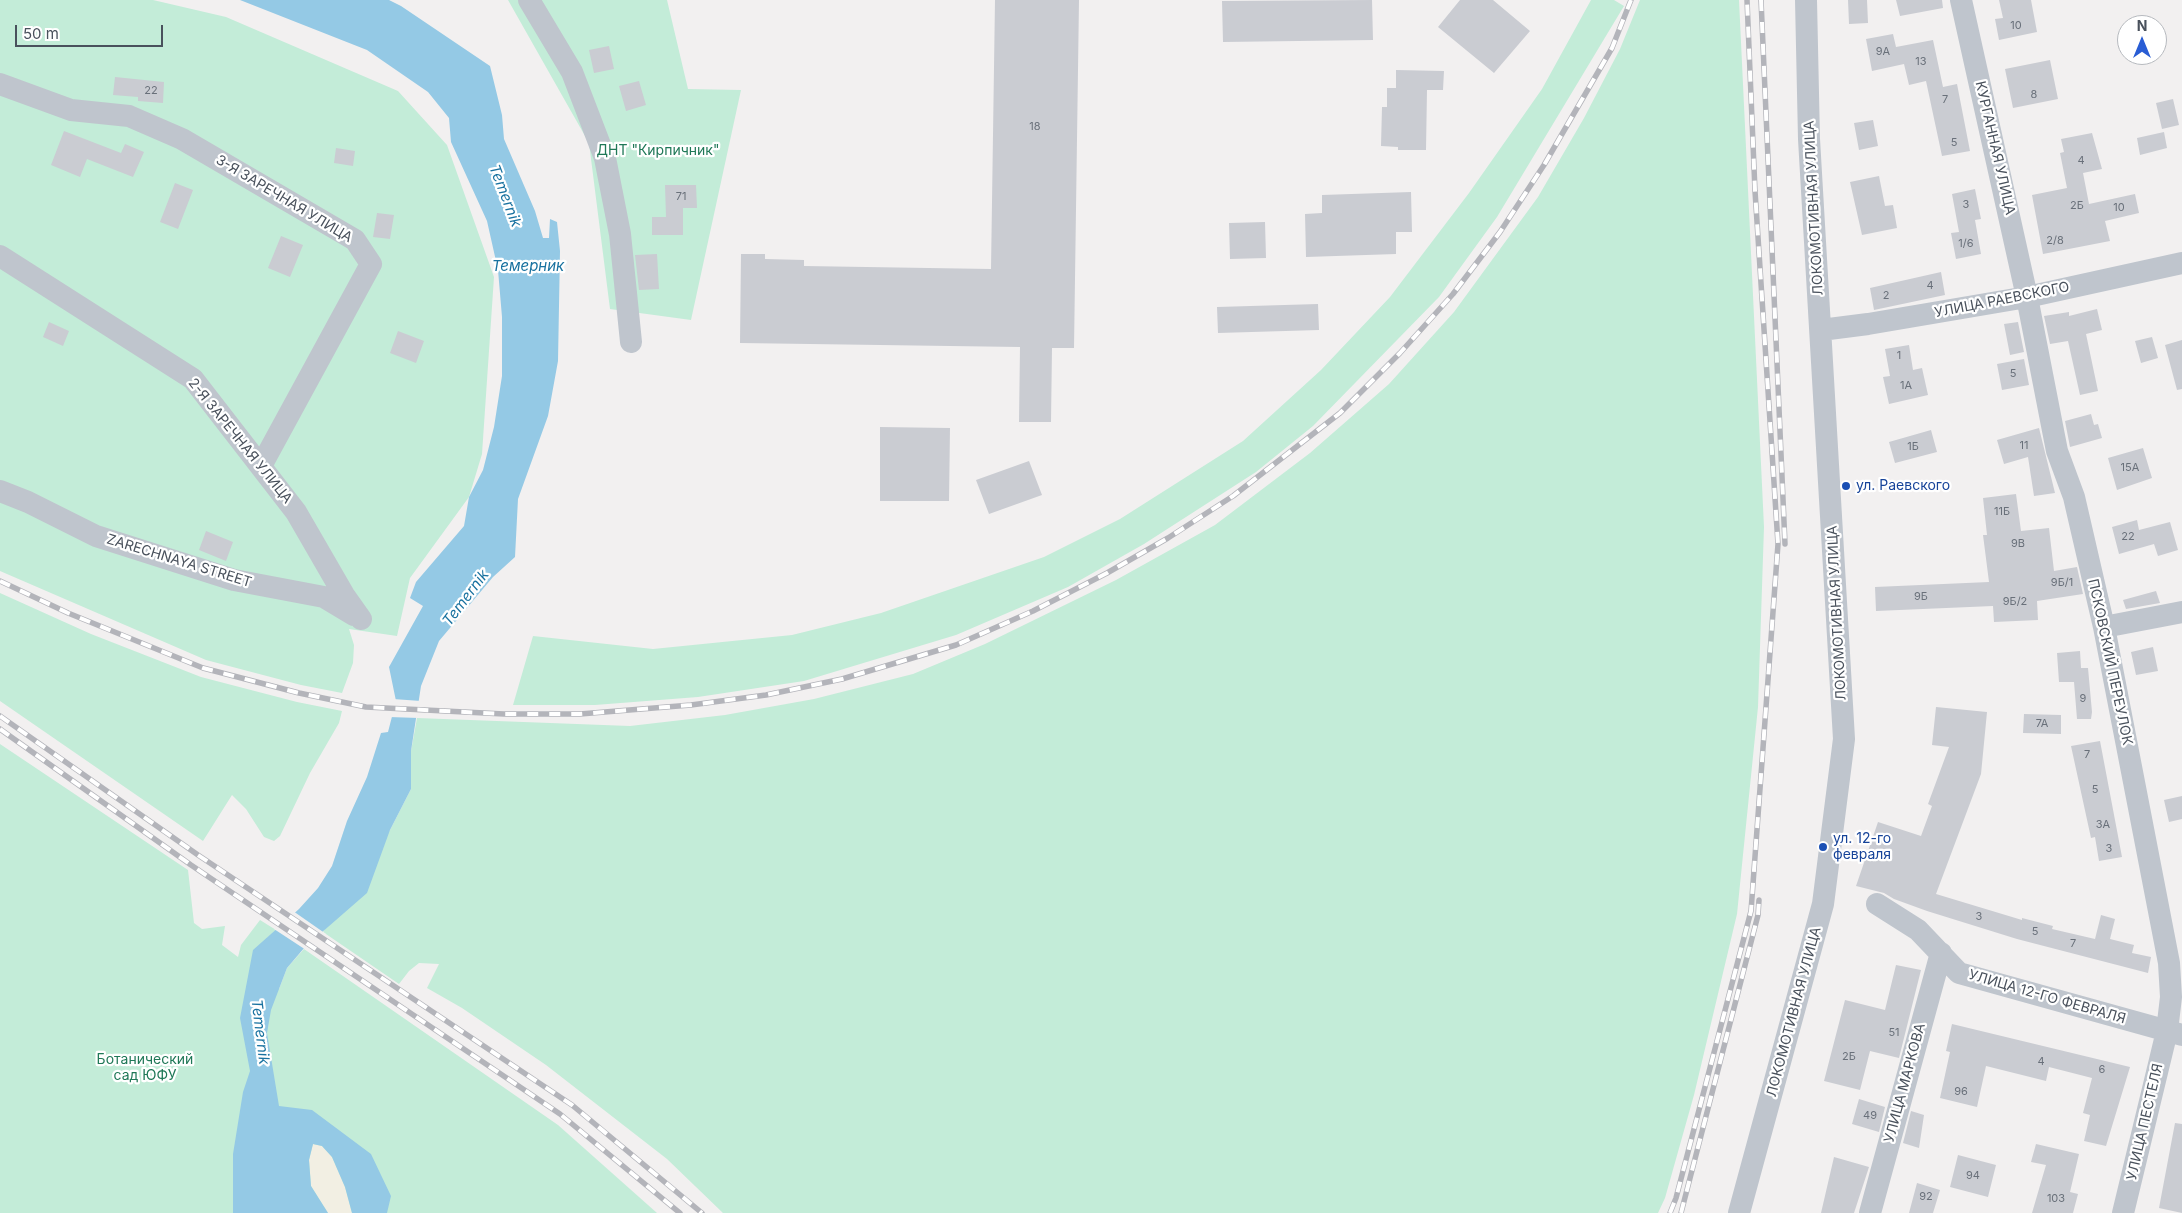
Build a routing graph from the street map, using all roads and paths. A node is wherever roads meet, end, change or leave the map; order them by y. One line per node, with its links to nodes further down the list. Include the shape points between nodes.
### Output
1 (529, 0): 9 (street, via 572,72 605,158 620,234)
2 (1806, 0): 8 (street, ЛОКОМОТИВНАЯ УЛИЦА, via 1809,139)
3 (1961, 0): 7 (street, КУРГАННАЯ УЛИЦА)
4 (0, 84): 10 (street, 3-Я ЗАРЕЧНАЯ УЛИЦА, via 71,110 129,116 182,139 355,240 371,264)
5 (0, 256): 10 (street, 2-Я ЗАРЕЧНАЯ УЛИЦА, via 192,379)
6 (2182, 262): 7 (street, УЛИЦА РАЕВСКОГО)
7 (2027, 296): 8 (street, УЛИЦА РАЕВСКОГО); 14 (street, ПСКОВСКИЙ ПЕРЕУЛОК, via 2057,451 2074,497)
8 (1821, 330): 18 (street, ЛОКОМОТИВНАЯ УЛИЦА, via 1840,640 1844,739 1841,772 1824,904)
9 (631, 342)
10 (261, 466): 13 (street, 2-Я ЗАРЕЧНАЯ УЛИЦА, via 296,512)
11 (0, 491): 13 (street, ZARECHNAYA STREET, via 96,536 234,580 324,597)
12 (2182, 612): 14 (street)
13 (361, 619)
14 (2104, 627): 17 (street, ПСКОВСКИЙ ПЕРЕУЛОК, via 2169,963)
15 (1877, 904): 16 (street, УЛИЦА 12-ГО ФЕВРАЛЯ, via 1918,930)
16 (1941, 953): 17 (street, УЛИЦА 12-ГО ФЕВРАЛЯ, via 1958,972); 19 (street, УЛИЦА МАРКОВА)
17 (2174, 1033): 20 (street, УЛИЦА ПЕСТЕЛЯ)
18 (1738, 1213)
19 (1870, 1213)
20 (2123, 1213)

